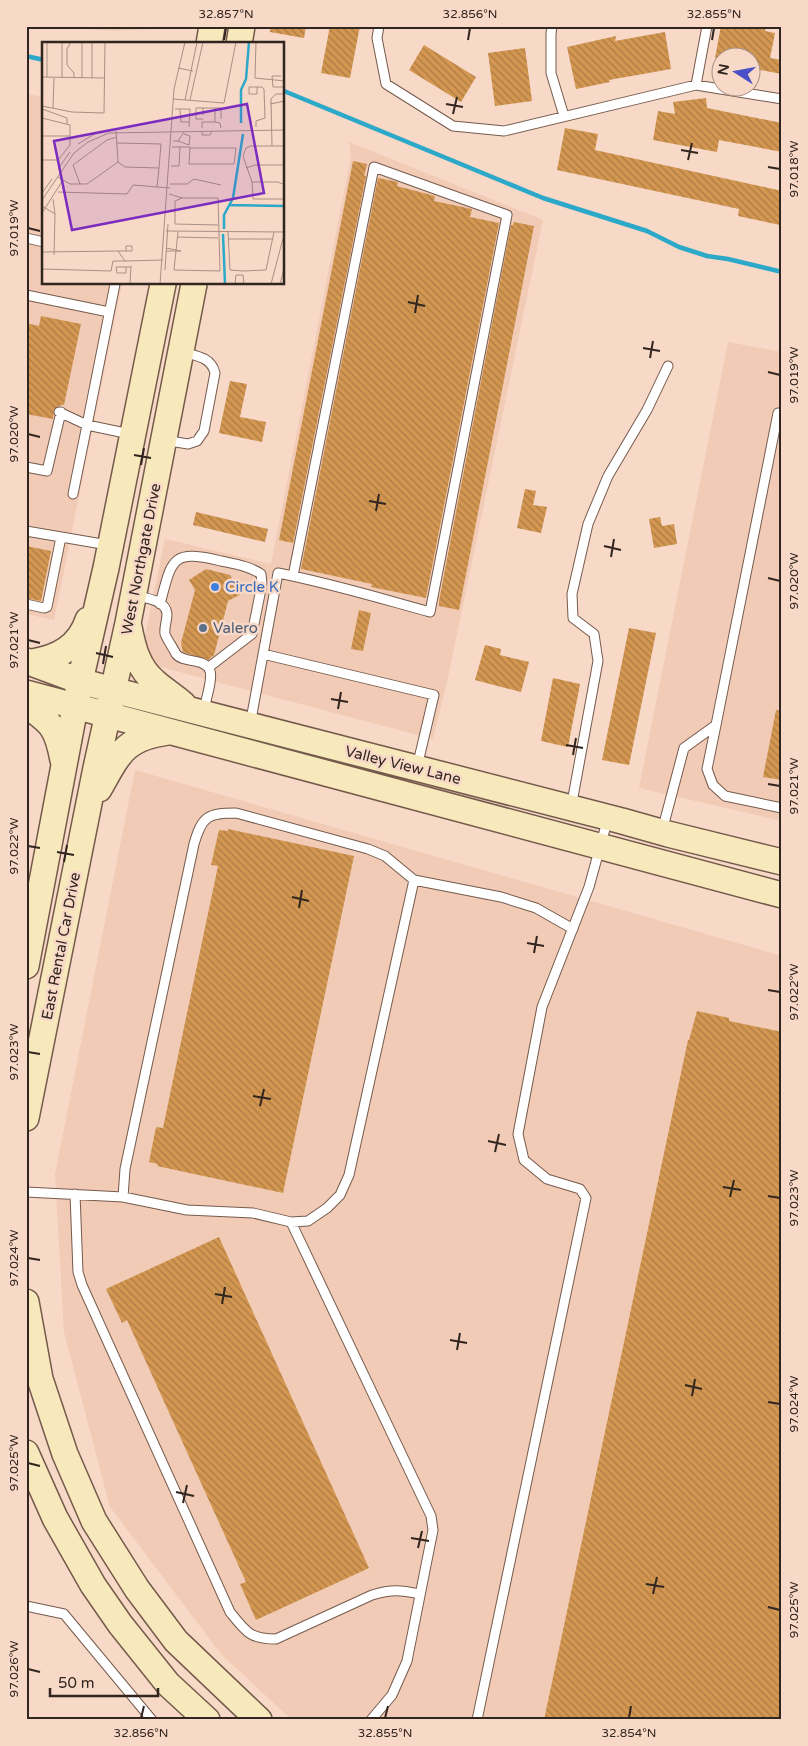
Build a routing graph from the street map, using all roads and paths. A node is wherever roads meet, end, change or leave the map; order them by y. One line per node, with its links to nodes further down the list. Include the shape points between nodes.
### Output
1 (212, 26): 6 (main road)
2 (242, 26): 7 (main road)
3 (379, 26): 10 (lane, via 377,38 386,84 452,126 504,131)
4 (552, 26): 10 (lane, via 551,73)
5 (707, 26): 8 (lane)
6 (209, 42)
7 (239, 42)
8 (696, 85): 9 (lane); 10 (lane)
9 (782, 99)
10 (564, 116)
11 (26, 238): 12 (lane)
12 (42, 242)
13 (115, 285): 17 (lane)
14 (163, 285): 22 (main road)
15 (194, 285): 18 (main road, West Northgate Drive)
16 (26, 295): 17 (lane)
17 (109, 312): 21 (lane)
18 (181, 352): 23 (main road, West Northgate Drive); 23 (lane, via 206,359 213,366 215,373 204,431 197,441 188,444)
19 (668, 366): 50 (lane, via 647,410 608,476 588,524 572,594 573,618 594,634 598,661)
20 (782, 414): 45 (lane, via 778,413)
21 (88, 425): 22 (lane); 24 (lane, via 60,412 47,471); 25 (lane)
22 (133, 435): 28 (main road)
23 (164, 440): 30 (main road, West Northgate Drive)
24 (26, 467)
25 (74, 494)
26 (26, 531): 27 (lane)
27 (62, 537): 28 (lane); 31 (lane, via 53,564 47,607)
28 (108, 557): 35 (main road, via 85,628 74,643 50,659); 37 (main road)
29 (294, 576): 29 (lane, via 430,612 507,216 374,167); 34 (lane, via 278,573)
30 (134, 595): 32 (lane); 33 (main road, West Northgate Drive)
31 (26, 604)
32 (160, 604): 36 (lane, via 167,615 164,632 176,654); 36 (lane, via 169,570 187,555 252,568 261,574 252,634)
33 (128, 623): 38 (main road, West Northgate Drive); 42 (main road, via 141,666 154,682)
34 (263, 654): 44 (lane); 48 (lane, via 434,695)
35 (29, 661): 37 (main road, Valley View Lane)
36 (209, 667): 42 (lane, via 211,674)
37 (80, 681): 38 (main road, Valley View Lane); 41 (main road, East Rental Car Drive)
38 (114, 690): 42 (main road, Valley View Lane); 43 (main road, West Northgate Drive)
39 (26, 693): 41 (main road, Valley View Lane)
40 (26, 705): 47 (main road, via 46,718 54,728)
41 (75, 706): 43 (main road, Valley View Lane); 47 (main road, East Rental Car Drive)
42 (195, 711): 44 (main road, Valley View Lane)
43 (109, 716): 46 (main road, Valley View Lane); 49 (main road, East Rental Car Drive)
44 (250, 725): 48 (main road, Valley View Lane)
45 (716, 725): 51 (lane, via 707,769 713,786 725,796); 53 (lane, via 684,748)
46 (170, 732): 49 (main road, via 140,738 123,749); 54 (main road, Valley View Lane)
47 (64, 764): 59 (main road, East Rental Car Drive)
48 (417, 768): 50 (main road, Valley View Lane)
49 (89, 806): 60 (main road, East Rental Car Drive)
50 (571, 808): 52 (main road, Valley View Lane)
51 (782, 808)
52 (609, 817): 53 (main road, Valley View Lane); 54 (lane)
53 (661, 832): 55 (main road, Valley View Lane)
54 (601, 847): 57 (main road, Valley View Lane); 58 (lane)
55 (782, 862)
56 (414, 880): 58 (lane, via 501,897 536,908); 63 (lane, via 385,856 368,849 236,813 216,813 204,821 194,844 125,1169); 64 (lane, via 349,1174 340,1195 327,1208 308,1221)
57 (782, 895)
58 (574, 930): 73 (lane, via 542,1007 518,1134 524,1160 547,1179 580,1189 586,1198)
59 (26, 966)
60 (26, 1118)
61 (26, 1192): 62 (lane)
62 (74, 1194): 63 (lane); 67 (lane, via 78,1272 82,1286 230,1612 239,1624 260,1639 276,1639 372,1594 402,1590)
63 (123, 1197): 64 (lane, via 187,1210 253,1213)
64 (291, 1222): 67 (lane, via 431,1516 433,1530)
65 (26, 1302): 71 (main road, via 40,1379 65,1454 94,1521 136,1589 176,1641)
66 (26, 1453): 70 (main road, via 55,1518 93,1585 168,1684)
67 (420, 1594): 72 (lane, via 407,1661 392,1695)
68 (26, 1606): 69 (lane, via 64,1614)
69 (152, 1720)
70 (207, 1720)
71 (259, 1720)
72 (371, 1720)
73 (477, 1720)

